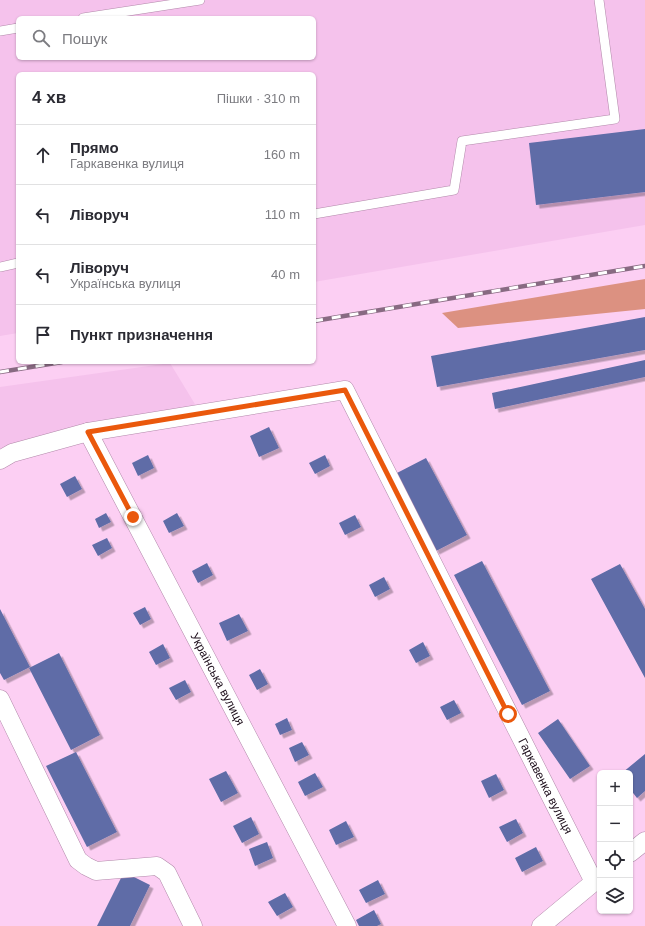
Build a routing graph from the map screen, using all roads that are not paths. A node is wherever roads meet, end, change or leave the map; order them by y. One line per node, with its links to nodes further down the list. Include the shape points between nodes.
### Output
1 (200, 0): 3 (lane)
2 (599, 0): 6 (lane, via 615,119 462,141 454,190)
3 (96, 16)
4 (16, 28): 5 (lane)
5 (0, 31)
6 (316, 214)
7 (16, 264): 8 (lane)
8 (0, 266)
9 (88, 432): 10 (street, via 12,453); 14 (street, Гаркавенка вулиця, via 345,390); 16 (street, Українська вулиця)
10 (0, 460)
11 (0, 699): 15 (street, via 78,860 96,871 157,866 168,874)
12 (645, 841): 13 (street)
13 (633, 851)
14 (597, 880): 17 (street)
15 (193, 926)
16 (347, 926)
17 (541, 926)

